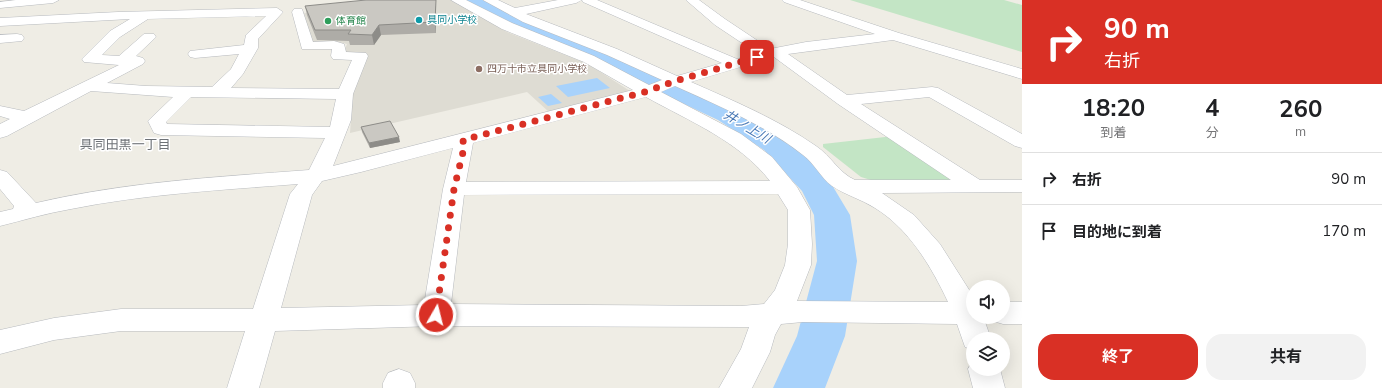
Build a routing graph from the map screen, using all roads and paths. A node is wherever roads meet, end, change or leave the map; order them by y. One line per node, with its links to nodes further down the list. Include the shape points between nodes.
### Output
1 (14, 0): 11 (street)
2 (23, 0): 11 (street)
3 (53, 0): 11 (street)
4 (457, 0): 33 (street, via 507,26 589,59)
5 (489, 0): 13 (street)
6 (576, 0): 13 (street)
7 (587, 0): 28 (street)
8 (692, 0): 25 (street, via 720,22)
9 (788, 0): 19 (street)
10 (136, 2): 15 (street)
11 (0, 5)
12 (275, 8): 14 (street); 17 (street); 36 (street, via 306,11 307,46 334,45 339,46 338,56 361,56)
13 (515, 12): 31 (street)
14 (145, 15): 15 (street); 27 (street, via 115,34 89,59)
15 (118, 16): 16 (street)
16 (0, 22)
17 (263, 25): 18 (street); 23 (street, via 251,38)
18 (224, 26)
19 (894, 36): 24 (street); 25 (street, via 806,46)
20 (149, 37): 27 (street)
21 (17, 38): 22 (street)
22 (0, 39)
23 (249, 49): 26 (street); 35 (street, via 238,71)
24 (937, 49): 29 (street); 30 (street)
25 (772, 53): 28 (street); 37 (street)
26 (195, 54)
27 (137, 58): 32 (street)
28 (735, 63): 31 (street)
29 (1022, 74)
30 (1022, 80)
31 (675, 81): 33 (street); 47 (street, via 745,112 778,130 811,151 839,181)
32 (91, 86): 34 (street, via 145,94); 39 (street)
33 (650, 90): 42 (street); 49 (street, via 734,138 765,161)
34 (187, 92): 35 (street); 41 (street, via 157,121 161,129)
35 (216, 93): 36 (street)
36 (345, 94): 41 (street, via 342,120)
37 (844, 100): 43 (street, via 932,92); 48 (street)
38 (0, 111): 39 (street)
39 (26, 117): 40 (street)
40 (0, 132)
41 (337, 133): 45 (street, via 322,167)
42 (463, 140): 45 (street); 50 (street, via 464,148)
43 (1022, 142)
44 (0, 176): 51 (street, via 26,205)
45 (314, 176): 51 (street, via 180,187 108,196 70,202); 59 (street, via 301,194)
46 (1022, 186): 48 (street)
47 (851, 187): 48 (street); 53 (street, via 893,209 916,231)
48 (976, 187)
49 (786, 188): 50 (street); 57 (street, via 799,210 800,251 798,265 787,294)
50 (454, 189): 58 (street)
51 (23, 214): 52 (street)
52 (0, 219)
53 (966, 304)
54 (966, 313): 57 (street, via 803,310)
55 (1010, 313): 56 (street)
56 (1022, 313)
57 (772, 314): 58 (street, via 741,317); 63 (street, via 760,335 755,352)
58 (436, 315): 59 (street)
59 (263, 320): 60 (street, via 121,320 54,329); 62 (street)
60 (0, 342)
61 (986, 376): 64 (street)
62 (243, 388)
63 (734, 388)
64 (989, 388)

